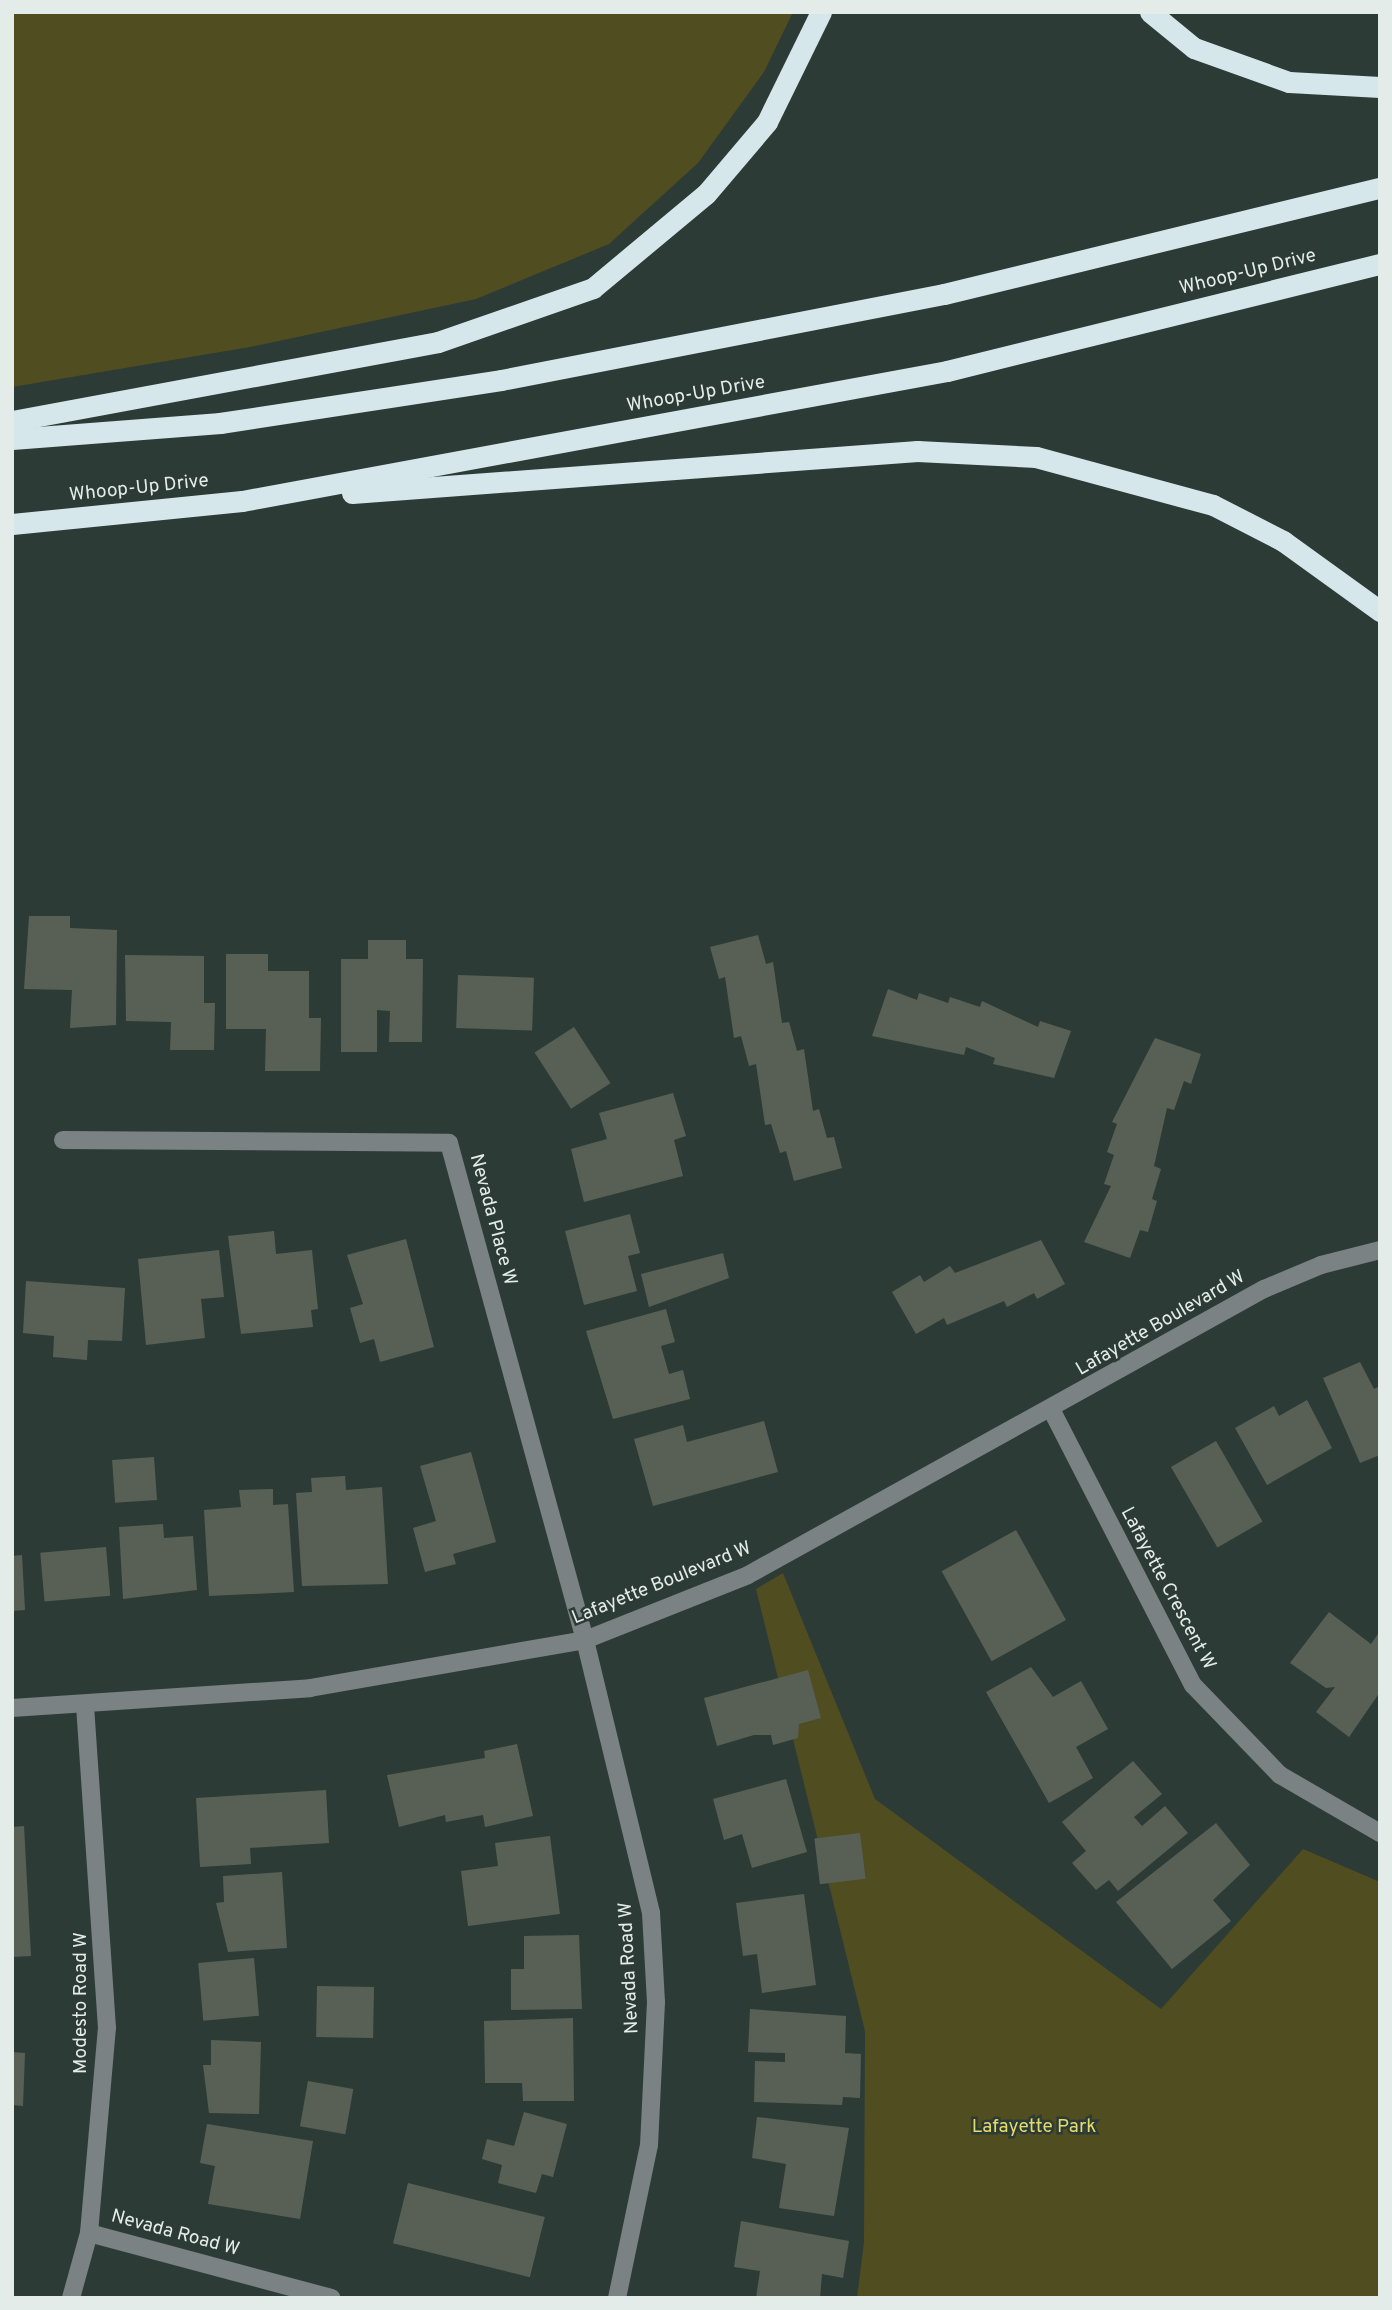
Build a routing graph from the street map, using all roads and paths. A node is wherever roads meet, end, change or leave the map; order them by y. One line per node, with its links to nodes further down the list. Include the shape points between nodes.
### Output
1 (821, 12): 6 (highway, via 767,122 706,194 593,288 438,342)
2 (1150, 12): 3 (highway, via 1194,48 1289,82)
3 (1380, 87)
4 (1380, 188): 7 (highway, via 944,294 500,380 220,423)
5 (1380, 264): 8 (highway, Whoop-Up Drive, via 947,371)
6 (12, 421)
7 (12, 439)
8 (242, 501): 9 (highway, Whoop-Up Drive); 10 (highway, via 917,451 1036,457 1213,505 1283,541)
9 (12, 524)
10 (1380, 611)
11 (64, 1140): 14 (street, Nevada Place W, via 449,1143)
12 (1380, 1250): 13 (street, Lafayette Boulevard W, via 1321,1265 1264,1289)
13 (1052, 1411): 14 (street, Lafayette Boulevard W, via 748,1575); 17 (street, Lafayette Crescent W, via 1194,1685 1280,1775)
14 (585, 1640): 15 (street, Lafayette Boulevard W, via 310,1688); 21 (street, Nevada Road W, via 651,1913 656,2002 649,2146)
15 (85, 1706): 16 (street, Lafayette Boulevard W); 18 (street, Modesto Road W, via 107,2028)
16 (12, 1708)
17 (1380, 1833)
18 (89, 2233): 19 (street, Modesto Road W); 20 (street, Nevada Road W)
19 (71, 2298)
20 (331, 2298)
21 (617, 2298)

